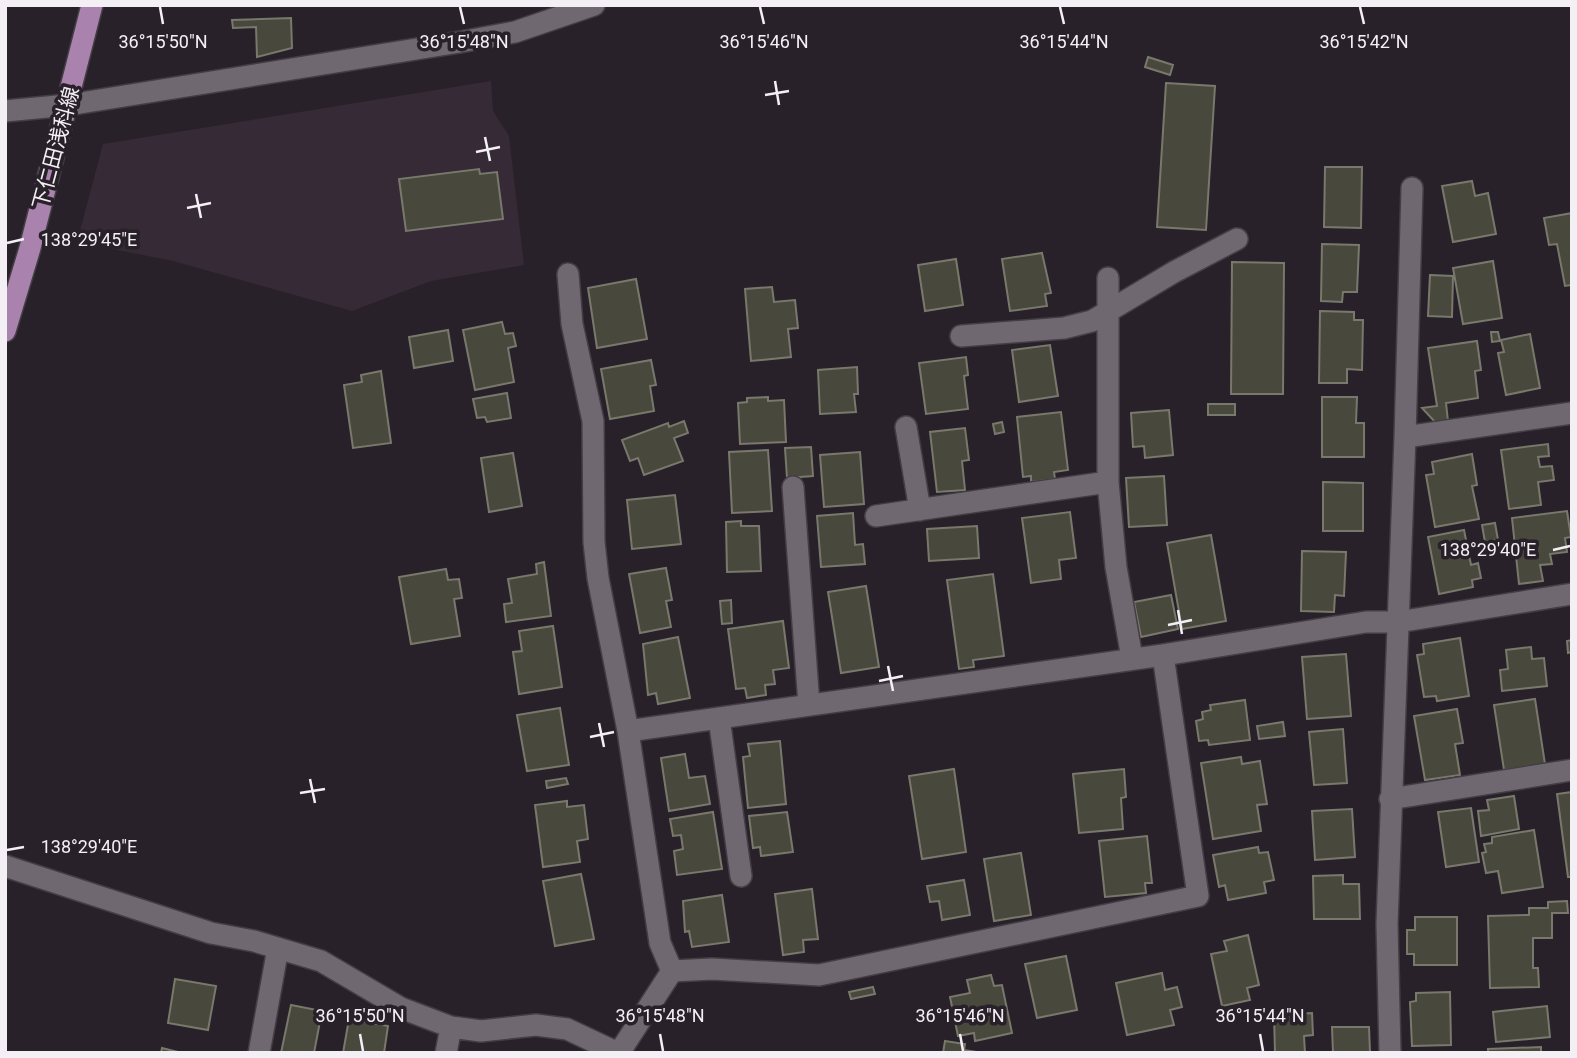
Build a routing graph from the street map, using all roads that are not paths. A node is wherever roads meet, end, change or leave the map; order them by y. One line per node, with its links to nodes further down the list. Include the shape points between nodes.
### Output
1 (92, 5): 3 (main road, 下仁田浅科線)
2 (594, 5): 3 (street, via 515,32)
3 (68, 105): 4 (street); 10 (main road, 下仁田浅科線)
4 (5, 111)
5 (1412, 188): 14 (street)
6 (1237, 239): 9 (street, via 1174,272)
7 (568, 274): 25 (street, via 572,324 593,421 598,578)
8 (1108, 278): 9 (street)
9 (1108, 315): 11 (street, via 1064,328); 15 (street)
10 (5, 331)
11 (961, 336)
12 (1572, 413): 14 (street)
13 (906, 427): 17 (street)
14 (1405, 437): 20 (street)
15 (1108, 482): 17 (street); 22 (street, via 1116,567)
16 (793, 487): 23 (street)
17 (920, 510): 18 (street)
18 (876, 516)
19 (1572, 594): 20 (street)
20 (1398, 622): 21 (street, via 1366,622); 27 (street)
21 (1163, 655): 22 (street); 31 (street, via 1198,896 819,975)
22 (1132, 658): 23 (street)
23 (809, 705): 24 (street)
24 (719, 718): 25 (street); 29 (street)
25 (628, 731): 31 (street, via 660,943)
26 (1572, 770): 27 (street)
27 (1390, 799): 36 (street)
28 (5, 866): 30 (street, via 211,933)
29 (741, 876)
30 (278, 948): 32 (street, via 321,961 401,1008); 33 (street)
31 (672, 971): 35 (street)
32 (451, 1027): 34 (street); 35 (street, via 567,1029)
33 (259, 1053)
34 (446, 1053)
35 (619, 1053)
36 (1390, 1053)

